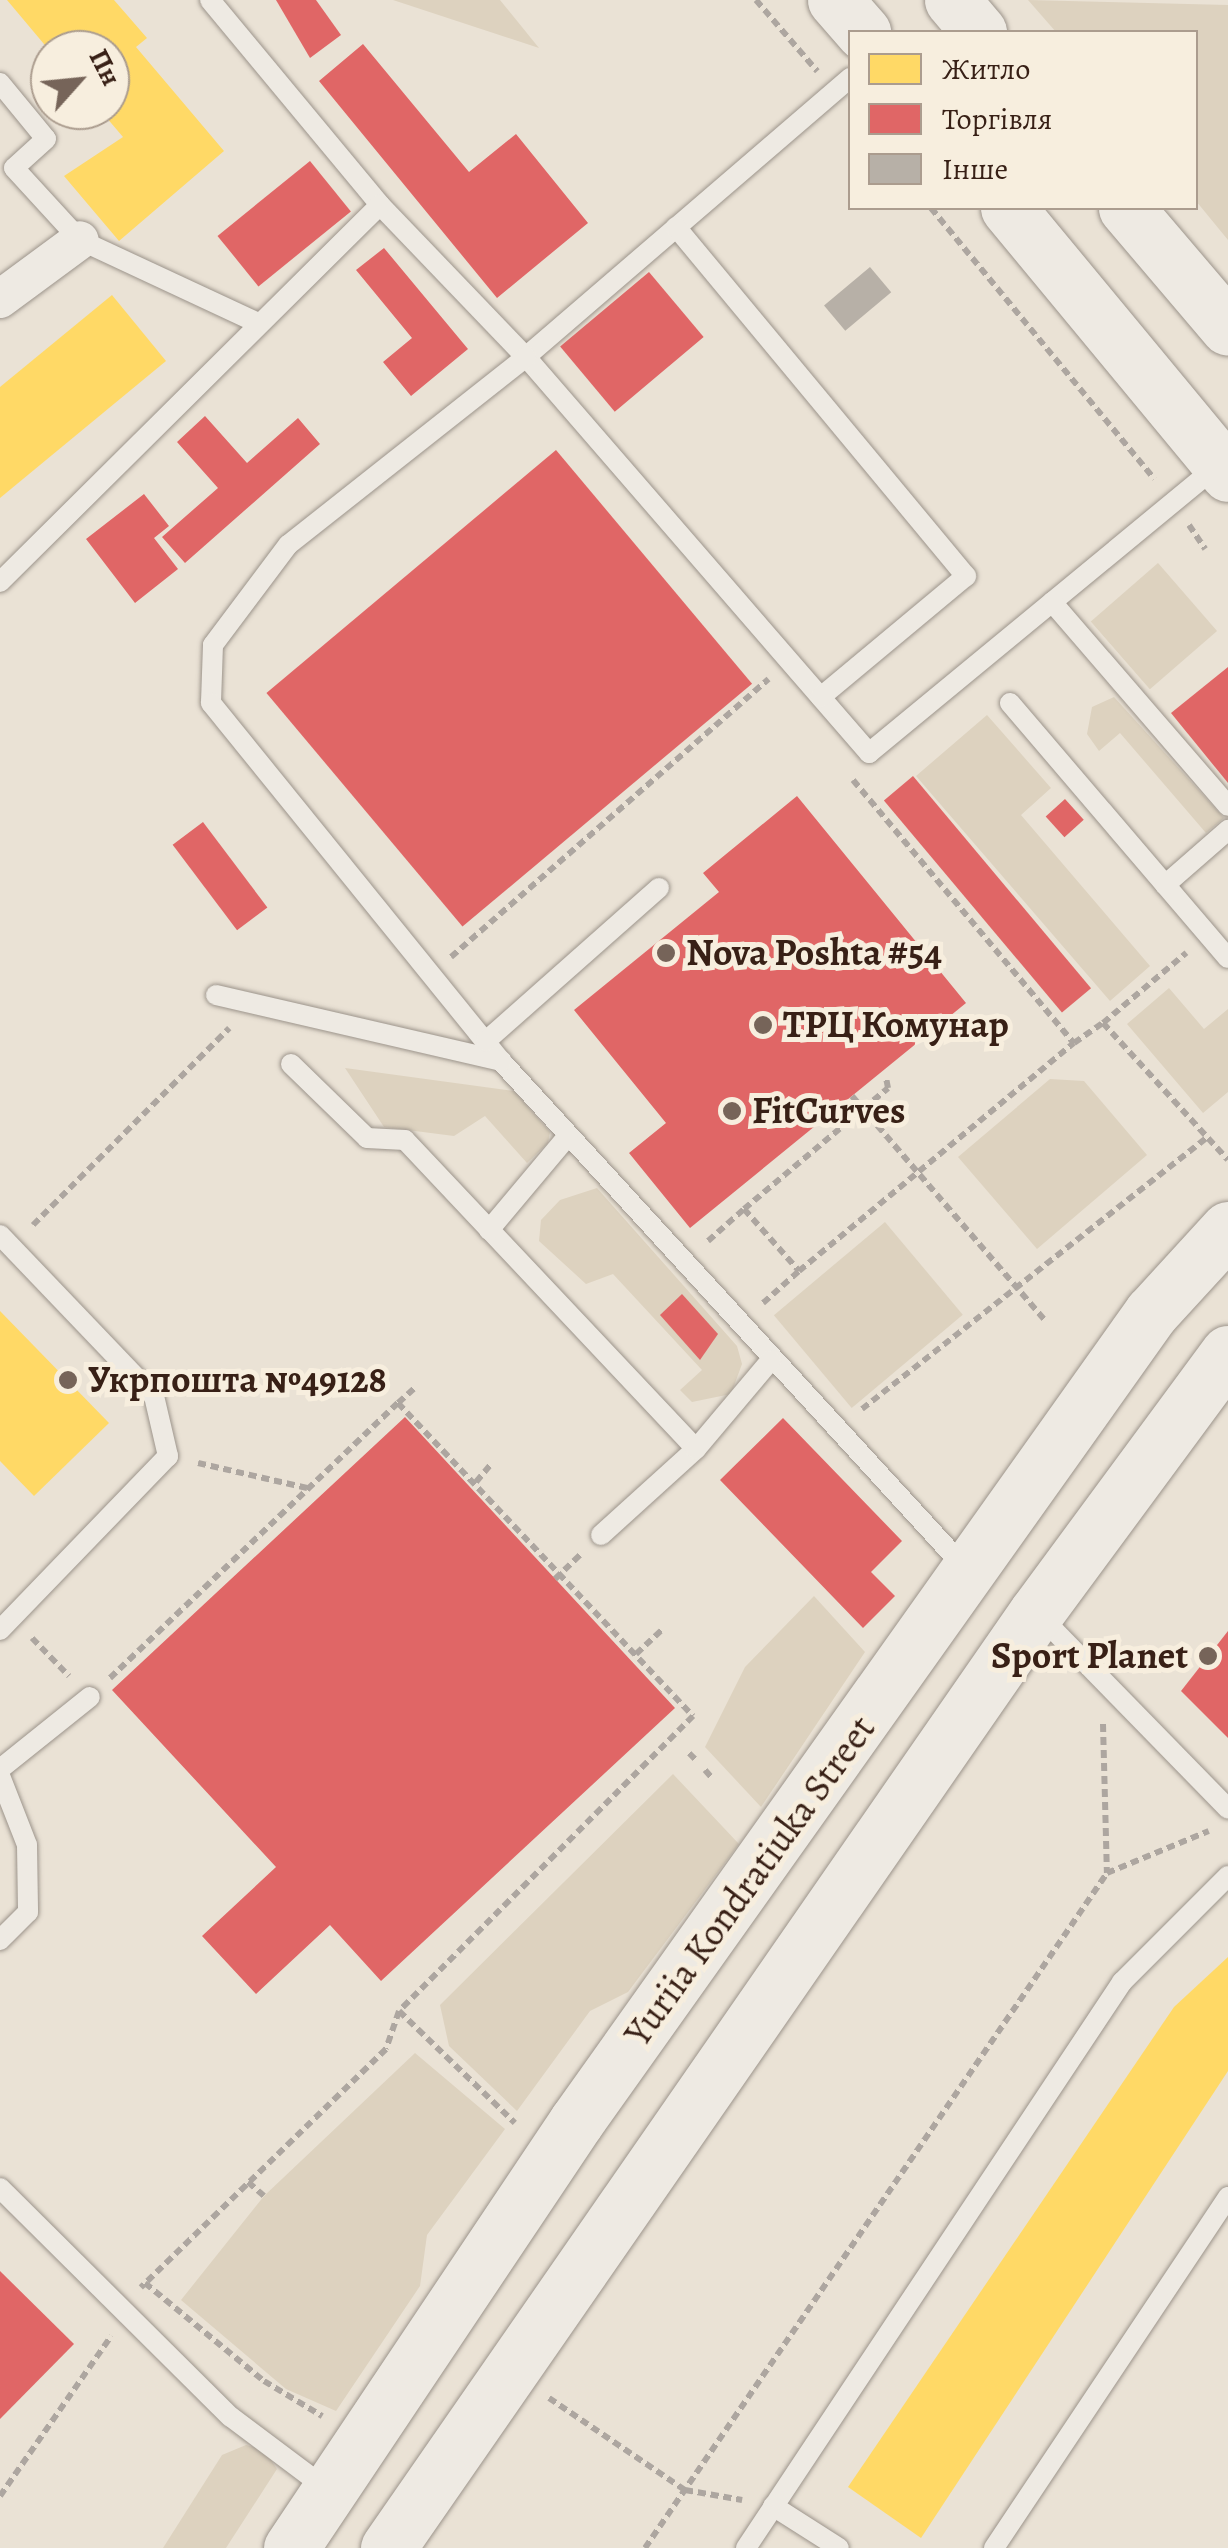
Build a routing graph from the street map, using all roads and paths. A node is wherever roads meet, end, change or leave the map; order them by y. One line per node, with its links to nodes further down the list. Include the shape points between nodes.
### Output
1 (210, 0): 9 (lane)
2 (756, 0): 8 (path)
3 (836, 0): 5 (main road)
4 (952, 0): 6 (main road)
5 (861, 30)
6 (977, 30)
7 (0, 83): 14 (lane, via 46,139 14,168)
8 (843, 85): 13 (lane)
9 (380, 205): 16 (lane); 18 (lane)
10 (932, 210): 20 (path)
11 (1010, 210): 19 (main road)
12 (1128, 210): 17 (main road)
13 (676, 227): 18 (lane); 25 (lane, via 966,576)
14 (80, 240): 15 (street); 16 (lane)
15 (0, 300)
16 (254, 321): 22 (lane, via 186,401)
17 (1228, 328)
18 (526, 357): 24 (lane); 34 (lane, via 288,544 213,645 211,703)
19 (1224, 469): 20 (lane)
20 (1173, 502): 21 (path); 23 (lane)
21 (1205, 549)
22 (0, 582)
23 (1052, 602): 27 (lane); 28 (lane)
24 (789, 661): 25 (lane); 34 (path)
25 (820, 697): 27 (lane)
26 (1010, 703): 30 (lane)
27 (869, 753): 39 (path, via 852,782)
28 (1228, 806)
29 (1228, 830): 30 (lane)
30 (1165, 885): 32 (lane)
31 (659, 888): 38 (lane)
32 (1208, 934): 33 (lane); 37 (path)
33 (1228, 958)
34 (431, 974): 38 (lane)
35 (216, 995): 40 (lane)
36 (237, 1020): 52 (path)
37 (1103, 1023): 39 (path); 46 (path)
38 (486, 1042): 40 (lane)
39 (1074, 1043): 48 (path)
40 (501, 1061): 45 (lane)
41 (291, 1064): 51 (lane, via 366,1138 404,1140)
42 (886, 1078): 44 (path, via 888,1088)
43 (852, 1096): 44 (path)
44 (863, 1108): 48 (path); 49 (path)
45 (568, 1136): 51 (lane); 53 (lane)
46 (1206, 1138): 47 (path); 55 (path)
47 (1228, 1160)
48 (918, 1170): 54 (path); 55 (path)
49 (744, 1209): 53 (path); 54 (path)
50 (1228, 1228): 69 (main road, Yuriia Kondratiuka Street, via 1151,1313)
51 (489, 1230): 63 (lane)
52 (6, 1241): 64 (lane, via 154,1396)
53 (682, 1264): 57 (lane)
54 (799, 1271): 57 (path)
55 (1014, 1283): 56 (path); 62 (path)
56 (1045, 1320)
57 (739, 1324): 59 (lane)
58 (1228, 1353): 70 (main road)
59 (771, 1360): 62 (lane); 63 (lane)
60 (417, 1386): 61 (path)
61 (398, 1403): 66 (path); 67 (path)
62 (836, 1431): 69 (lane)
63 (696, 1449): 68 (lane)
64 (168, 1456): 67 (path); 71 (lane)
65 (490, 1464): 66 (path)
66 (476, 1482): 73 (path)
67 (308, 1488): 75 (path)
68 (601, 1535)
69 (969, 1572): 83 (main road, Yuriia Kondratiuka Street)
70 (1036, 1613): 74 (lane); 85 (main road)
71 (6, 1624): 75 (path)
72 (662, 1630): 73 (path)
73 (636, 1654): 86 (path, via 694,1716)
74 (1102, 1676): 79 (lane); 81 (path)
75 (90, 1697): 78 (lane)
76 (689, 1752): 77 (path)
77 (696, 1760)
78 (0, 1772): 84 (lane, via 27,1845 28,1912)
79 (1228, 1809)
80 (1228, 1823): 81 (path)
81 (1107, 1873): 97 (path)
82 (1228, 1876): 99 (lane, via 1122,1982)
83 (726, 1922): 85 (main road); 96 (main road, Yuriia Kondratiuka Street, via 565,2138)
84 (0, 1940)
85 (793, 1973): 101 (main road)
86 (399, 2010): 87 (path); 88 (path, via 386,2049)
87 (515, 2123)
88 (248, 2182): 90 (path); 92 (path)
89 (0, 2188): 93 (lane)
90 (264, 2196)
91 (1228, 2197): 105 (lane)
92 (144, 2282): 93 (path); 95 (path, via 264,2381)
93 (126, 2315): 96 (lane, via 231,2416); 98 (path)
94 (540, 2392): 97 (path)
95 (333, 2422)
96 (327, 2489): 100 (main road, Yuriia Kondratiuka Street)
97 (685, 2490): 99 (path); 102 (path)
98 (0, 2496)
99 (773, 2506): 103 (lane); 104 (lane)
100 (291, 2548)
101 (388, 2548)
102 (645, 2548)
103 (746, 2548)
104 (839, 2548)
105 (994, 2548)

